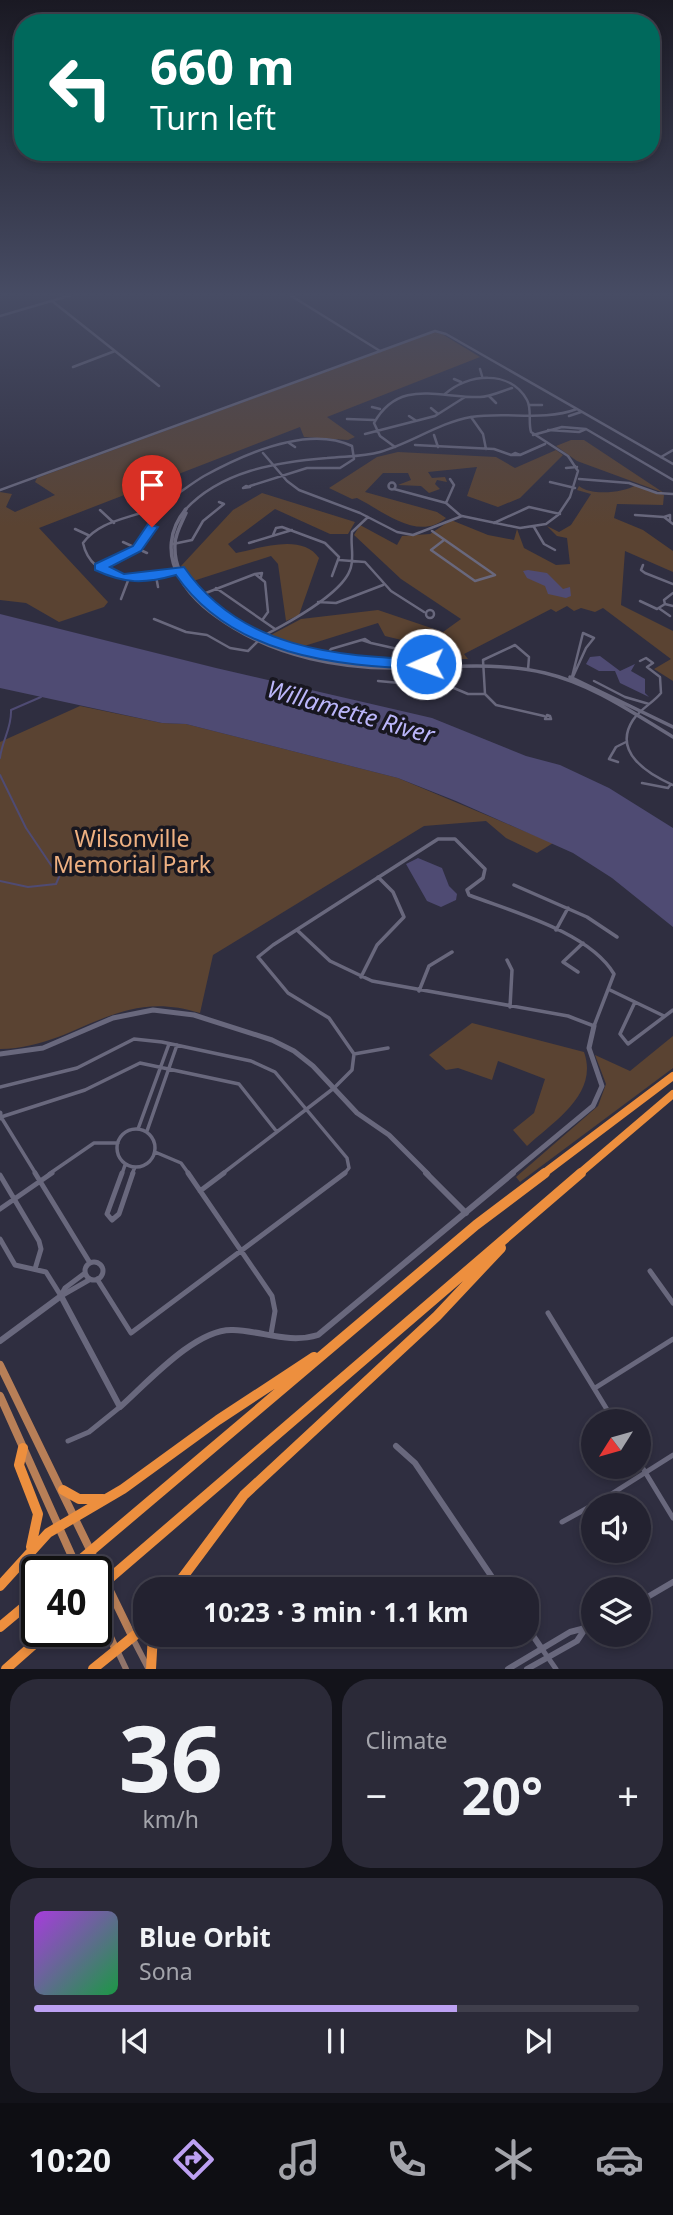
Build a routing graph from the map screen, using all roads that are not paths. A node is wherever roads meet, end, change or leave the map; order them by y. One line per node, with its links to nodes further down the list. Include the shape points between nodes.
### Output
1 (480, 369): 5 (street)
2 (139, 370): 8 (street)
3 (328, 370): 56 (street)
4 (507, 370): 19 (street)
5 (482, 376): 7 (street); 9 (street)
6 (454, 379): 7 (street)
7 (461, 382): 10 (street)
8 (159, 386)
9 (513, 387): 11 (street); 14 (street)
10 (445, 394): 12 (street); 18 (street, via 429,389)
11 (489, 396): 12 (street); 13 (street)
12 (465, 397): 20 (street, via 458,406)
13 (496, 403)
14 (529, 405): 15 (street); 22 (street)
15 (542, 405)
16 (372, 407): 18 (street)
17 (431, 408): 20 (street)
18 (380, 409): 25 (street)
19 (579, 410): 22 (street); 43 (street)
20 (437, 413): 26 (street)
21 (409, 416): 26 (street)
22 (529, 417): 23 (street); 30 (street)
23 (472, 418): 37 (street, via 434,427); 39 (street, via 485,438)
24 (347, 419): 25 (street)
25 (374, 420): 27 (street)
26 (415, 420): 27 (street)
27 (377, 432): 28 (street); 37 (street)
28 (365, 434)
29 (434, 435): 38 (street)
30 (533, 435): 33 (street); 51 (street, via 564,426 586,429)
31 (323, 439): 32 (street); 34 (street); 42 (street, via 348,443)
32 (289, 443): 36 (street); 41 (street)
33 (545, 444): 39 (street, via 520,455); 46 (street, via 566,454)
34 (323, 445)
35 (415, 445): 38 (street)
36 (295, 447)
37 (395, 447): 42 (street)
38 (438, 447): 39 (street)
39 (486, 449)
40 (673, 450): 43 (street)
41 (263, 453): 45 (street); 59 (street, via 208,474)
42 (354, 457): 45 (street); 48 (street, via 340,468 310,468)
43 (661, 457): 44 (street)
44 (673, 464)
45 (274, 465): 48 (street); 82 (street, via 234,477 200,497 181,515)
46 (578, 467): 47 (street); 50 (street)
47 (566, 468)
48 (281, 475): 53 (street); 69 (street, via 304,494)
49 (450, 479): 60 (street, via 454,485)
50 (579, 479): 54 (street); 58 (street, via 629,483)
51 (673, 480)
52 (550, 482): 54 (street)
53 (250, 486)
54 (575, 488): 65 (street)
55 (394, 489): 60 (street)
56 (0, 490)
57 (160, 493): 59 (street)
58 (673, 494)
59 (172, 497): 64 (street)
60 (446, 503): 67 (street)
61 (136, 505): 64 (street)
62 (217, 508): 82 (street, via 192,540)
63 (100, 510): 70 (street)
64 (144, 513): 70 (street); 83 (street, via 152,527)
65 (560, 514): 71 (street, via 530,507); 73 (street)
66 (635, 515): 68 (street)
67 (461, 516): 71 (street); 76 (street)
68 (671, 516): 72 (street)
69 (368, 517): 76 (street, via 402,533); 87 (street, via 356,525 351,536)
70 (114, 523): 77 (street)
71 (494, 523): 73 (street)
72 (673, 524)
73 (534, 527): 84 (street, via 544,544)
74 (75, 529): 77 (street)
75 (292, 530): 78 (street); 78 (street, via 279,527); 86 (street, via 329,545)
76 (432, 531): 79 (street)
77 (88, 535): 89 (street, via 83,549)
78 (273, 535): 81 (street)
79 (444, 540): 79 (street, via 492,571 495,575 475,581 432,550)
80 (123, 542): 83 (street)
81 (249, 543)
82 (172, 545): 90 (street)
83 (137, 548): 85 (street); 89 (street)
84 (555, 550)
85 (146, 553)
86 (339, 560): 87 (street); 92 (street)
87 (353, 561): 94 (street, via 365,562); 104 (street, via 349,574)
88 (643, 565): 95 (street, via 643,572)
89 (100, 567): 93 (street)
90 (177, 571): 91 (street); 101 (street)
91 (156, 576): 93 (street); 98 (street)
92 (332, 576)
93 (129, 578): 102 (street)
94 (378, 580): 96 (street); 97 (street)
95 (673, 584)
96 (386, 585): 97 (street); 108 (street)
97 (376, 586): 104 (street, via 343,603)
98 (158, 587)
99 (216, 587): 101 (street); 110 (street); 110 (street, via 262,573 268,610)
100 (673, 593): 105 (street, via 665,598)
101 (196, 596): 113 (street, via 219,619)
102 (121, 599)
103 (640, 601): 107 (street)
104 (318, 602): 112 (street, via 304,615)
105 (665, 604): 106 (street); 107 (street)
106 (673, 606)
107 (660, 609): 109 (street)
108 (424, 612)
109 (670, 616)
110 (263, 619): 112 (street)
111 (154, 620): 113 (street, via 239,649 248,650)
112 (275, 629): 113 (street)
113 (260, 639): 114 (street)
114 (323, 658): 116 (street, via 372,667); 116 (street, via 334,648 362,640 418,653)
115 (640, 661): 123 (street, via 653,662 647,667 661,679 660,695)
116 (426, 665): 117 (street)
117 (484, 666): 118 (street); 118 (street, via 485,658 515,645 529,657); 122 (street)
118 (529, 668): 119 (street)
119 (572, 679): 119 (street, via 584,647 594,638 589,633 582,635); 124 (street); 126 (street)
120 (377, 681): 122 (street, via 442,683 468,694)
121 (594, 681): 123 (street)
122 (485, 694): 125 (street, via 496,705)
123 (649, 704): 124 (street)
124 (642, 710): 126 (street); 127 (street)
125 (544, 716)
126 (637, 716): 128 (street); 129 (street)
127 (673, 727)
128 (673, 737)
129 (626, 742): 130 (street, via 616,747 610,759); 132 (street, via 638,765)
130 (618, 762)
131 (642, 783): 132 (street, via 668,788)
132 (672, 784)
133 (378, 877): 136 (street); 137 (street, via 439,838 450,837 485,869 484,877 466,891); 143 (street, via 393,892 404,917 377,945)
134 (514, 885): 135 (street)
135 (568, 908): 137 (street); 138 (street)
136 (296, 930): 143 (street, via 330,961); 155 (street, via 258,957 288,993 333,1022)
137 (556, 930): 139 (street)
138 (617, 937)
139 (583, 943): 142 (street, via 563,962); 145 (street, via 608,961 614,974)
140 (452, 952): 144 (street, via 427,967)
141 (507, 960): 147 (street, via 512,967)
142 (578, 972)
143 (361, 977): 144 (street)
144 (419, 990): 147 (street)
145 (610, 990): 146 (street); 150 (street)
146 (635, 1002): 149 (street); 149 (street, via 620,1034 623,1042 632,1043)
147 (510, 1007): 150 (street, via 573,1017)
148 (673, 1010): 149 (street)
149 (664, 1016)
150 (594, 1026): 176 (street, via 589,1048 602,1086 597,1102)
151 (169, 1044): 152 (street); 156 (street); 159 (street, via 134,1039 77,1068)
152 (177, 1045): 157 (street); 162 (street, via 251,1061 275,1072)
153 (388, 1048): 155 (street)
154 (0, 1054): 160 (street, via 50,1046 127,1014 175,1011 281,1044 305,1059)
155 (354, 1054): 160 (street, via 352,1070)
156 (161, 1067): 157 (street); 163 (street, via 135,1063 85,1090); 164 (street)
157 (169, 1068): 165 (street); 166 (street, via 239,1084)
158 (673, 1076): 190 (highway, via 510,1198)
159 (0, 1087)
160 (334, 1088): 162 (street); 176 (street, via 360,1116 389,1135)
161 (673, 1094): 177 (highway)
162 (307, 1109): 166 (street); 179 (street, via 347,1158 349,1168)
163 (2, 1117): 172 (street)
164 (138, 1129): 165 (street); 167 (street)
165 (147, 1131): 168 (street, via 155,1141)
166 (277, 1132): 173 (street)
167 (118, 1143): 169 (street, via 118,1158); 172 (street, via 94,1143)
168 (155, 1152): 170 (street, via 148,1162); 173 (street, via 180,1163)
169 (125, 1165): 170 (street); 170 (street, via 107,1214 112,1220 119,1214)
170 (135, 1167)
171 (0, 1175): 174 (street)
172 (40, 1181): 174 (street); 180 (street)
173 (200, 1191): 179 (street)
174 (14, 1199): 175 (street); 181 (street, via 41,1245)
175 (0, 1209)
176 (466, 1213): 189 (street, via 321,1333 300,1340)
177 (523, 1224): 216 (highway); 217 (highway, via 437,1315 244,1495)
178 (0, 1239): 181 (street, via 15,1265)
179 (242, 1251): 185 (street, via 131,1333); 189 (street, via 275,1304)
180 (90, 1263): 183 (street); 185 (street, via 102,1266)
181 (35, 1269): 186 (street, via 46,1272)
182 (650, 1271): 187 (street)
183 (85, 1273): 184 (street); 186 (street)
184 (89, 1279): 185 (street); 186 (street)
185 (97, 1279)
186 (61, 1296): 192 (street); 196 (street)
187 (673, 1303)
188 (548, 1313): 194 (street)
189 (271, 1336): 196 (street, via 230,1330 212,1333)
190 (341, 1339): 207 (highway); 215 (highway)
191 (673, 1339): 194 (street)
192 (0, 1341)
193 (0, 1365): 205 (main road)
194 (594, 1389): 197 (street)
195 (0, 1396): 200 (main road)
196 (120, 1407): 198 (street, via 89,1432)
197 (606, 1409)
198 (68, 1441)
199 (396, 1446): 218 (street, via 415,1463)
200 (23, 1448): 212 (main road); 213 (highway, via 19,1465 38,1514)
201 (673, 1455): 202 (street)
202 (651, 1470)
203 (638, 1479): 206 (street)
204 (649, 1479): 210 (street)
205 (62, 1490): 207 (highway, via 80,1500); 209 (main road)
206 (614, 1493)
207 (107, 1499): 209 (highway)
208 (581, 1512): 211 (street)
209 (76, 1517): 212 (highway); 226 (main road)
210 (673, 1518)
211 (562, 1522)
212 (58, 1527): 213 (highway); 214 (main road)
213 (28, 1554): 220 (highway)
214 (72, 1556)
215 (85, 1556)
216 (112, 1576)
217 (183, 1577)
218 (492, 1577)
219 (673, 1582): 221 (street)
220 (0, 1586)
221 (651, 1595)
222 (21, 1609): 223 (highway)
223 (0, 1627)
224 (581, 1631): 232 (street, via 570,1632)
225 (581, 1634): 234 (street)
226 (133, 1638): 233 (highway)
227 (112, 1640): 233 (main road)
228 (539, 1644): 232 (street)
229 (31, 1647): 235 (highway)
230 (138, 1647): 238 (main road)
231 (152, 1647): 238 (highway)
232 (542, 1648): 234 (street); 239 (street)
233 (117, 1650): 236 (highway); 237 (main road)
234 (548, 1657): 240 (street); 241 (street)
235 (6, 1669)
236 (93, 1669)
237 (126, 1669)
238 (149, 1669)
239 (508, 1669)
240 (527, 1669)
241 (556, 1669)

